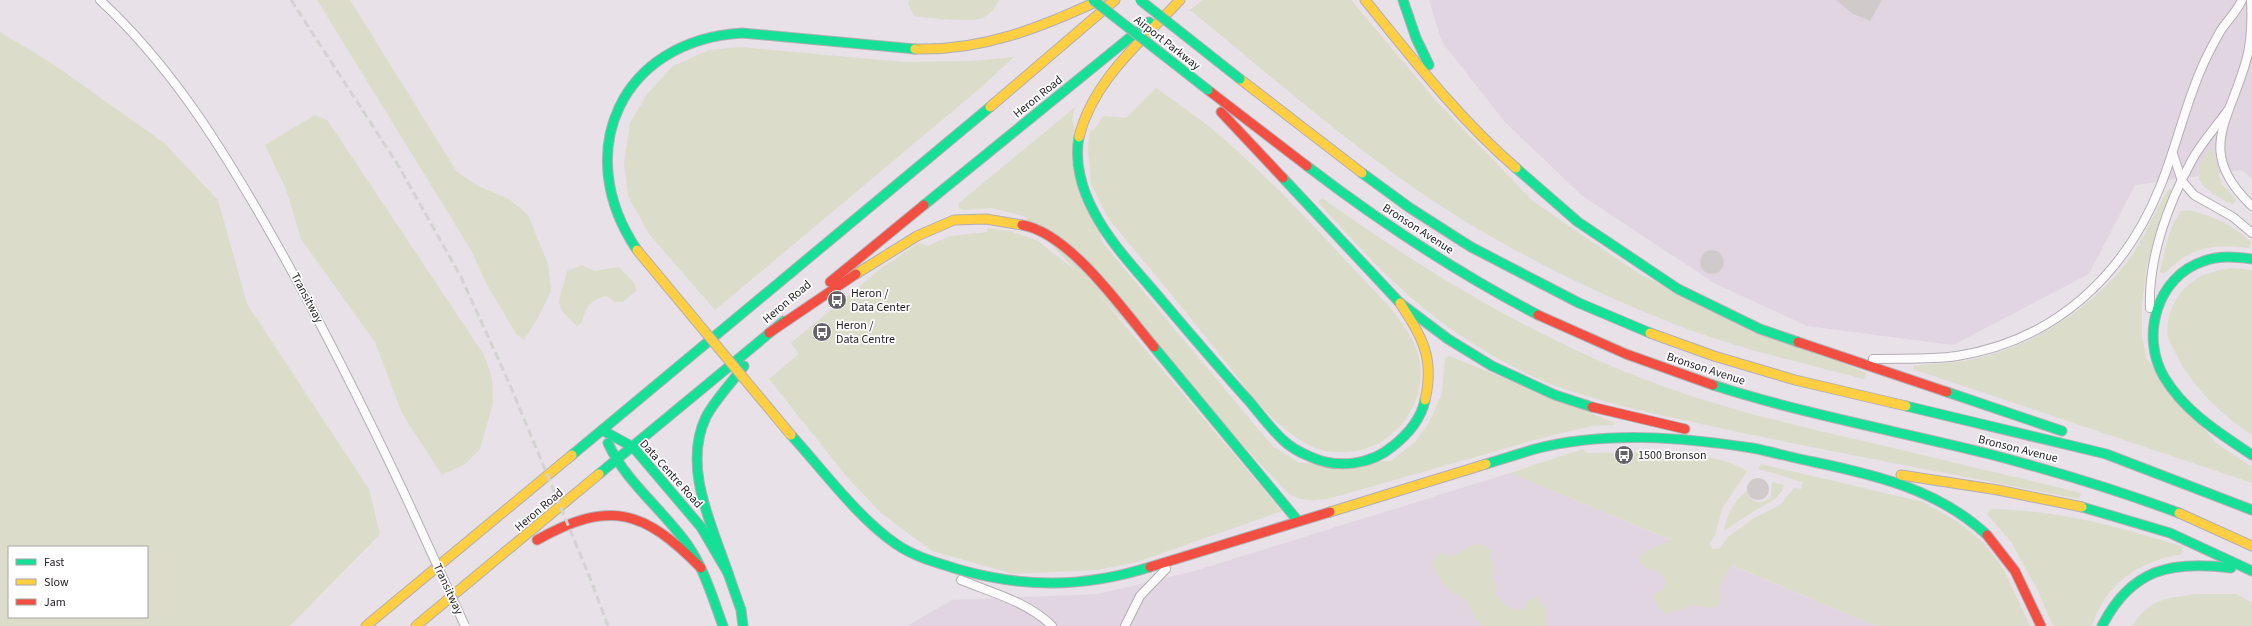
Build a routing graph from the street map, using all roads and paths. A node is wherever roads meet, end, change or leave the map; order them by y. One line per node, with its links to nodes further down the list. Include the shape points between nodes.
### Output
1 (100, 0): 43 (lane, Transitway, bridge, via 163,67 201,118 242,183 320,322 405,495)
2 (1093, 0): 13 (main road, Airport Parkway, bridge)
3 (1100, 0): 35 (main road, bridge, via 1006,40 956,48 899,49 741,32 701,38 666,53 635,81 623,99 608,138 606,156 610,196 625,234 791,435 863,515 895,543)
4 (1115, 0): 25 (main road, Heron Road)
5 (1140, 0): 12 (main road, Airport Parkway, bridge)
6 (1177, 0): 23 (main road, Heron Road)
7 (1180, 0): 21 (main road, via 1103,83 1090,103 1080,128 1078,155 1083,187 1095,216 1105,231 1210,359 1282,440 1297,451 1328,464 1370,461 1384,454 1409,432 1418,420 1428,391 1428,361 1418,333)
8 (1365, 0): 14 (main road)
9 (1404, 0): 14 (main road, via 1416,38)
10 (2242, 0): 16 (lane, via 2212,44 2192,90)
11 (2251, 0): 15 (lane, via 2252,26 2247,60)
12 (1240, 79): 28 (main road, Bronson Avenue, via 1410,208 1503,265 1605,315 1675,344 1795,380)
13 (1208, 90): 21 (main road, via 1224,117); 34 (main road, Bronson Avenue, via 1410,240 1511,300 1588,337 1674,371 1750,396 1989,453 2089,480 2195,517)
14 (1444, 97): 24 (main road, via 1496,151 1554,203 1638,264 1678,289 1760,329)
15 (2228, 110): 17 (lane, via 2192,159); 18 (lane, via 2222,132 2220,157 2229,181)
16 (2173, 154): 17 (lane); 24 (lane, via 2154,201 2132,244 2090,292 2058,317 2022,336 1981,351 1934,358)
17 (2182, 181): 19 (lane, via 2194,195 2233,217); 22 (lane, via 2166,219 2154,261 2149,294)
18 (2252, 206)
19 (2252, 233)
20 (2252, 259): 22 (main road, via 2224,255 2210,258 2186,270 2177,277 2161,298)
21 (1400, 303): 26 (main road, via 1467,351 1538,388 1602,410)
22 (2151, 328): 29 (main road, via 2156,360 2172,390 2199,419)
23 (769, 333): 27 (main road, Heron Road); 33 (main road, via 875,261 935,227 954,220 986,219 1033,228 1069,250 1102,284); 39 (main road, via 706,417 697,446 698,480)
24 (1851, 360): 28 (main road, via 2053,427)
25 (602, 430): 27 (main road, Data Centre Road); 30 (main road); 41 (main road, Heron Road)
26 (1742, 446): 31 (main road); 33 (main road, via 1642,437 1563,443)
27 (633, 447): 30 (main road, Heron Road); 39 (main road, Data Centre Road, via 701,527)
28 (2106, 454): 32 (main road, Bronson Avenue)
29 (2252, 455)
30 (616, 462): 37 (main road, via 673,524); 40 (main road, Heron Road)
31 (1844, 468): 38 (main road, via 1998,490 2103,512 2159,529); 48 (main road, via 1929,495 1977,525 2013,565)
32 (2252, 510)
33 (1298, 521): 36 (main road)
34 (2252, 546)
35 (920, 558): 36 (main road, via 1007,582 1053,584 1135,572); 46 (lane, via 955,578 1025,606 1040,614)
36 (1179, 558): 47 (lane, via 1140,596)
37 (701, 568): 40 (main road, via 671,538 651,525 626,516 610,514 577,519); 44 (main road)
38 (2252, 571): 49 (main road, via 2186,564 2152,573 2116,600 2107,612)
39 (728, 573): 45 (main road, Data Centre Road, via 742,610)
40 (476, 577): 42 (main road, Heron Road)
41 (366, 626)
42 (416, 626)
43 (465, 626)
44 (723, 626)
45 (743, 626)
46 (1052, 626)
47 (1125, 626)
48 (2041, 626)
49 (2102, 626)

